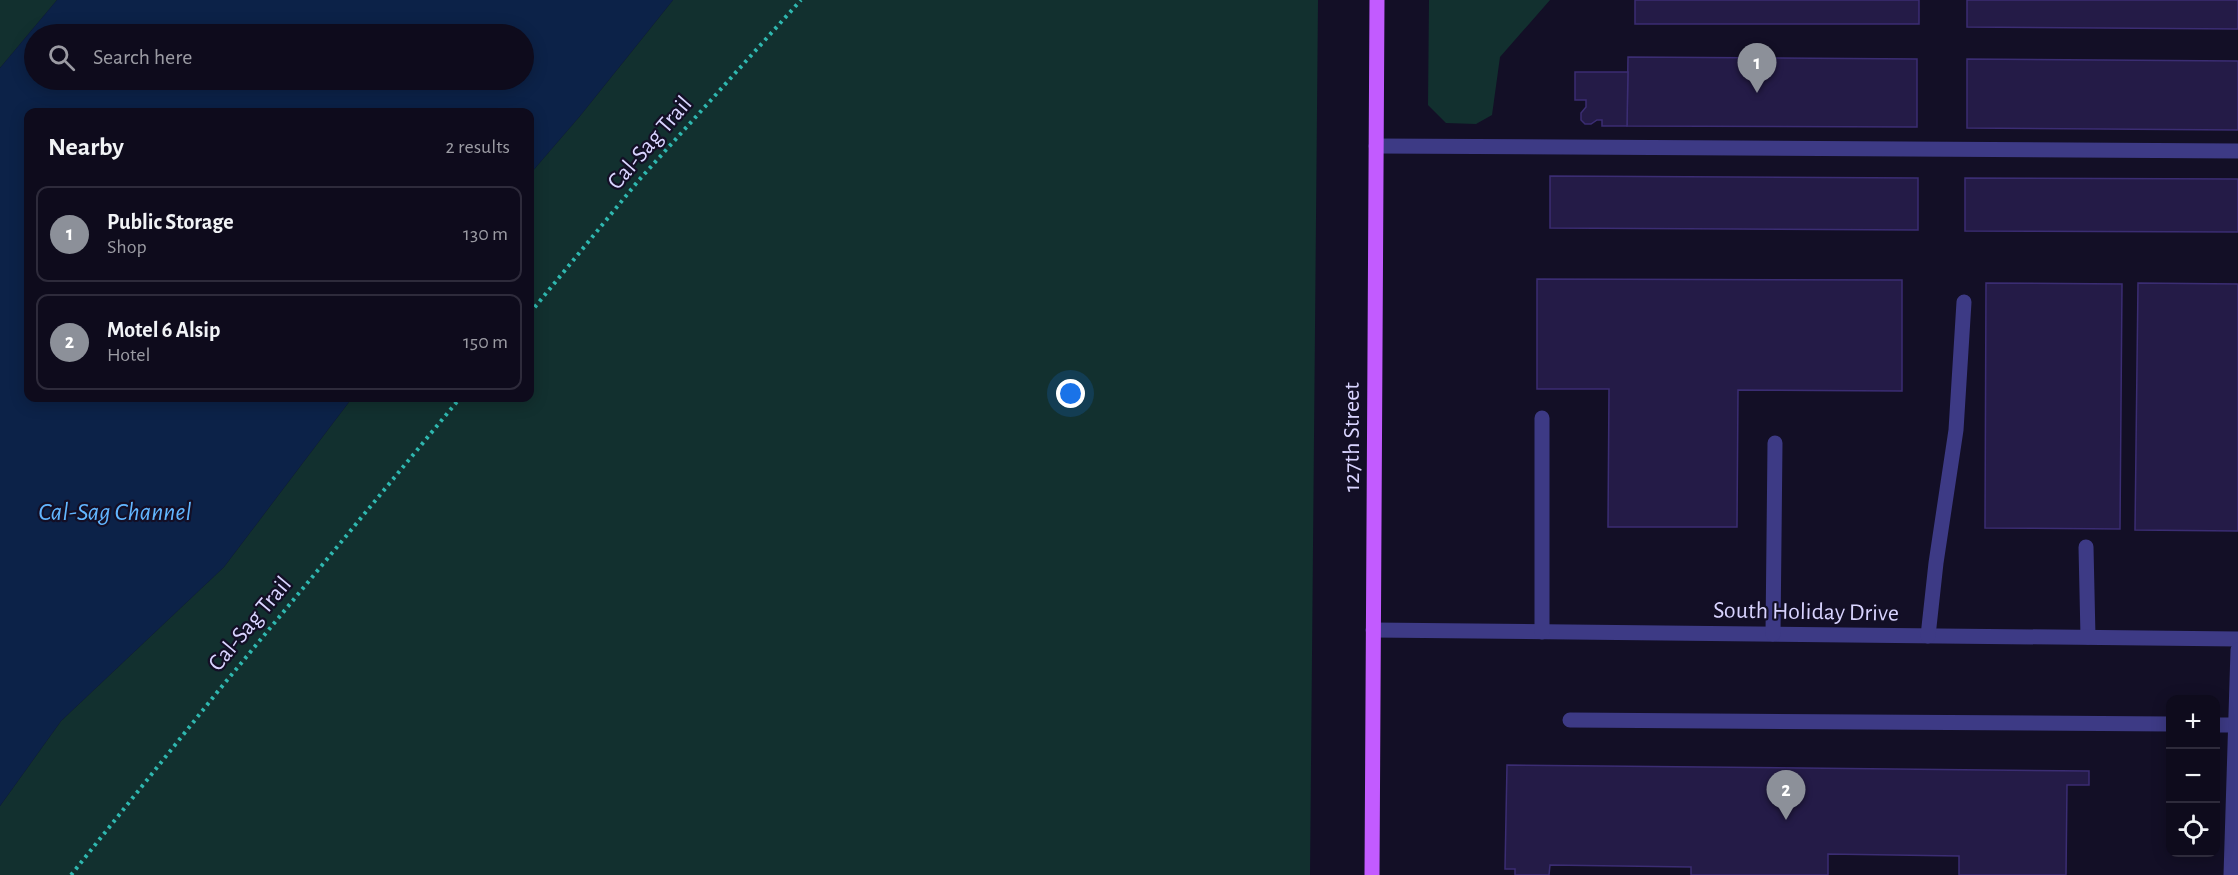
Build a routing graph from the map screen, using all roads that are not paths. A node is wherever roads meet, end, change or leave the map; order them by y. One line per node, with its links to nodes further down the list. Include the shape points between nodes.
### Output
1 (1377, 0): 2 (main road, 127th Street)
2 (1376, 146): 3 (lane); 8 (main road, 127th Street)
3 (2238, 151)
4 (1964, 302): 11 (lane, via 1956,430)
5 (1542, 418): 9 (lane)
6 (1775, 443): 10 (lane)
7 (2086, 547): 12 (lane)
8 (1373, 630): 9 (lane, South Holiday Drive); 19 (main road, 127th Street)
9 (1542, 632): 10 (lane, South Holiday Drive)
10 (1773, 634): 11 (lane, South Holiday Drive)
11 (1928, 636): 12 (lane, South Holiday Drive)
12 (2088, 638): 13 (lane, South Holiday Drive)
13 (2238, 639)
14 (2238, 650): 18 (lane)
15 (1569, 720): 16 (lane)
16 (2166, 724)
17 (2220, 725): 18 (lane)
18 (2235, 725): 20 (lane)
19 (1372, 875)
20 (2231, 875)

